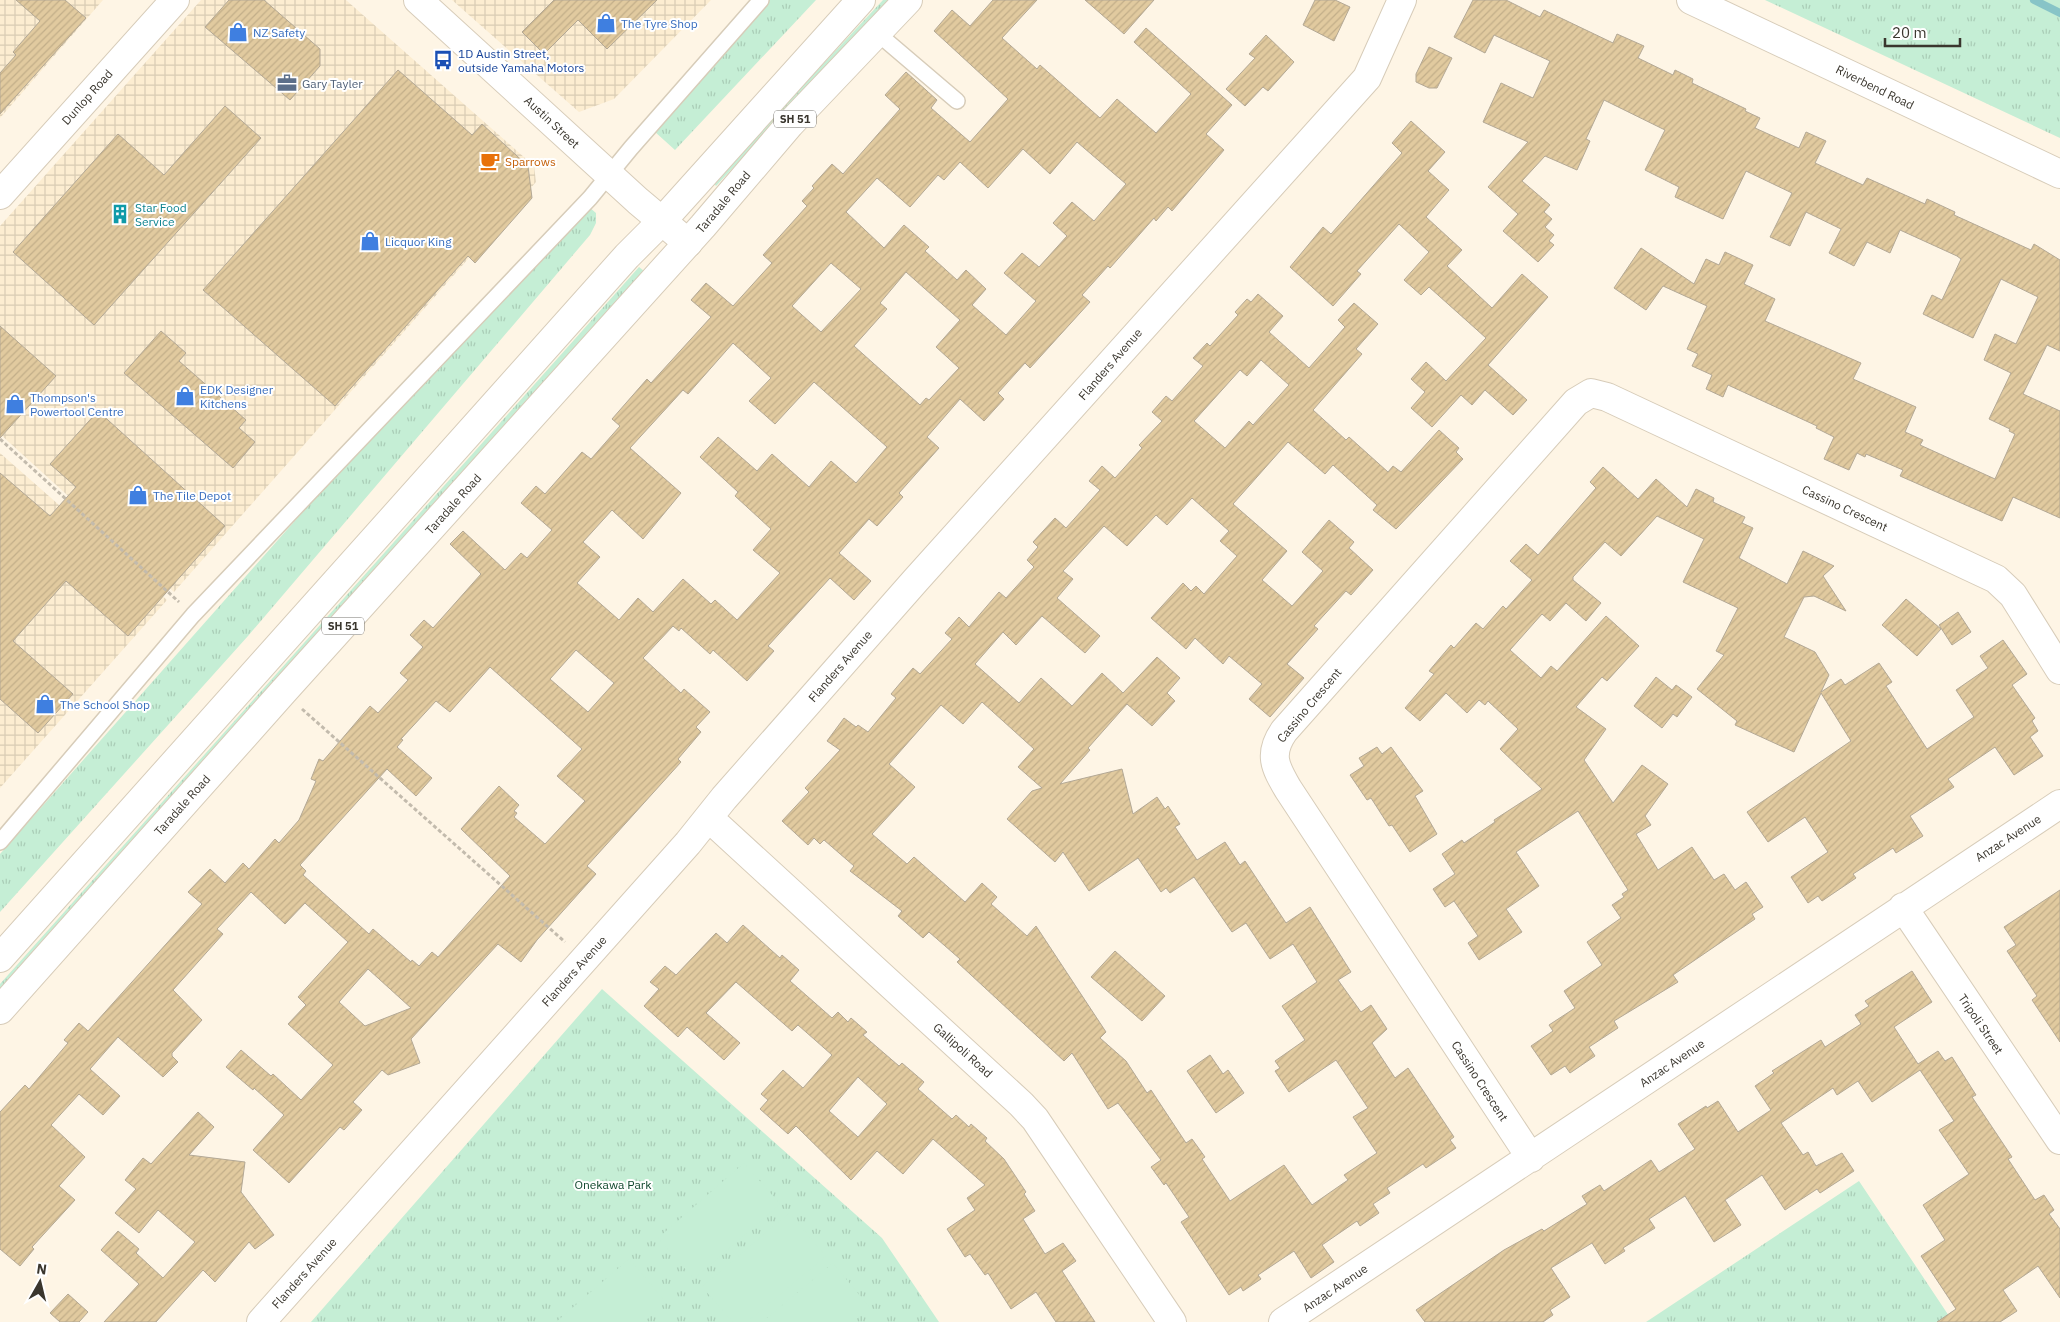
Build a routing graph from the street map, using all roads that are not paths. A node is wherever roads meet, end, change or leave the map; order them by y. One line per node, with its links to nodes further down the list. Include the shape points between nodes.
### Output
1 (175, 0): 12 (main road, Dunlop Road)
2 (418, 0): 10 (main road, Austin Street)
3 (761, 0): 10 (lane)
4 (861, 0): 13 (main road, SH 51)
5 (908, 0): 8 (main road, Taradale Road / SH 51)
6 (1402, 0): 17 (main road, Flanders Avenue, via 1366,78 915,581)
7 (1691, 0): 11 (main road, Riverbend Road)
8 (876, 32): 9 (lane); 14 (main road, Taradale Road / SH 51, via 784,131)
9 (957, 101)
10 (608, 174): 13 (main road, Austin Street); 18 (lane, via 590,198 193,615)
11 (2060, 174)
12 (0, 195)
13 (662, 221): 14 (main road, Austin Street); 20 (main road, SH 51, via 627,256)
14 (688, 243): 21 (main road, Taradale Road / SH 51)
15 (2060, 670): 23 (main road, Cassino Crescent, via 2013,595 1996,579 1607,397 1589,384 1284,731 1276,743 1274,758 1277,771 1288,789)
16 (2060, 804): 19 (main road, Anzac Avenue)
17 (709, 818): 24 (main road, Flanders Avenue); 25 (main road, Gallipoli Road, via 1035,1119)
18 (0, 842)
19 (1903, 907): 22 (main road, Tripoli Street); 23 (main road, Anzac Avenue)
20 (0, 958)
21 (0, 1010)
22 (2060, 1140)
23 (1531, 1158): 26 (main road, Anzac Avenue)
24 (260, 1322)
25 (1172, 1322)
26 (1283, 1322)

